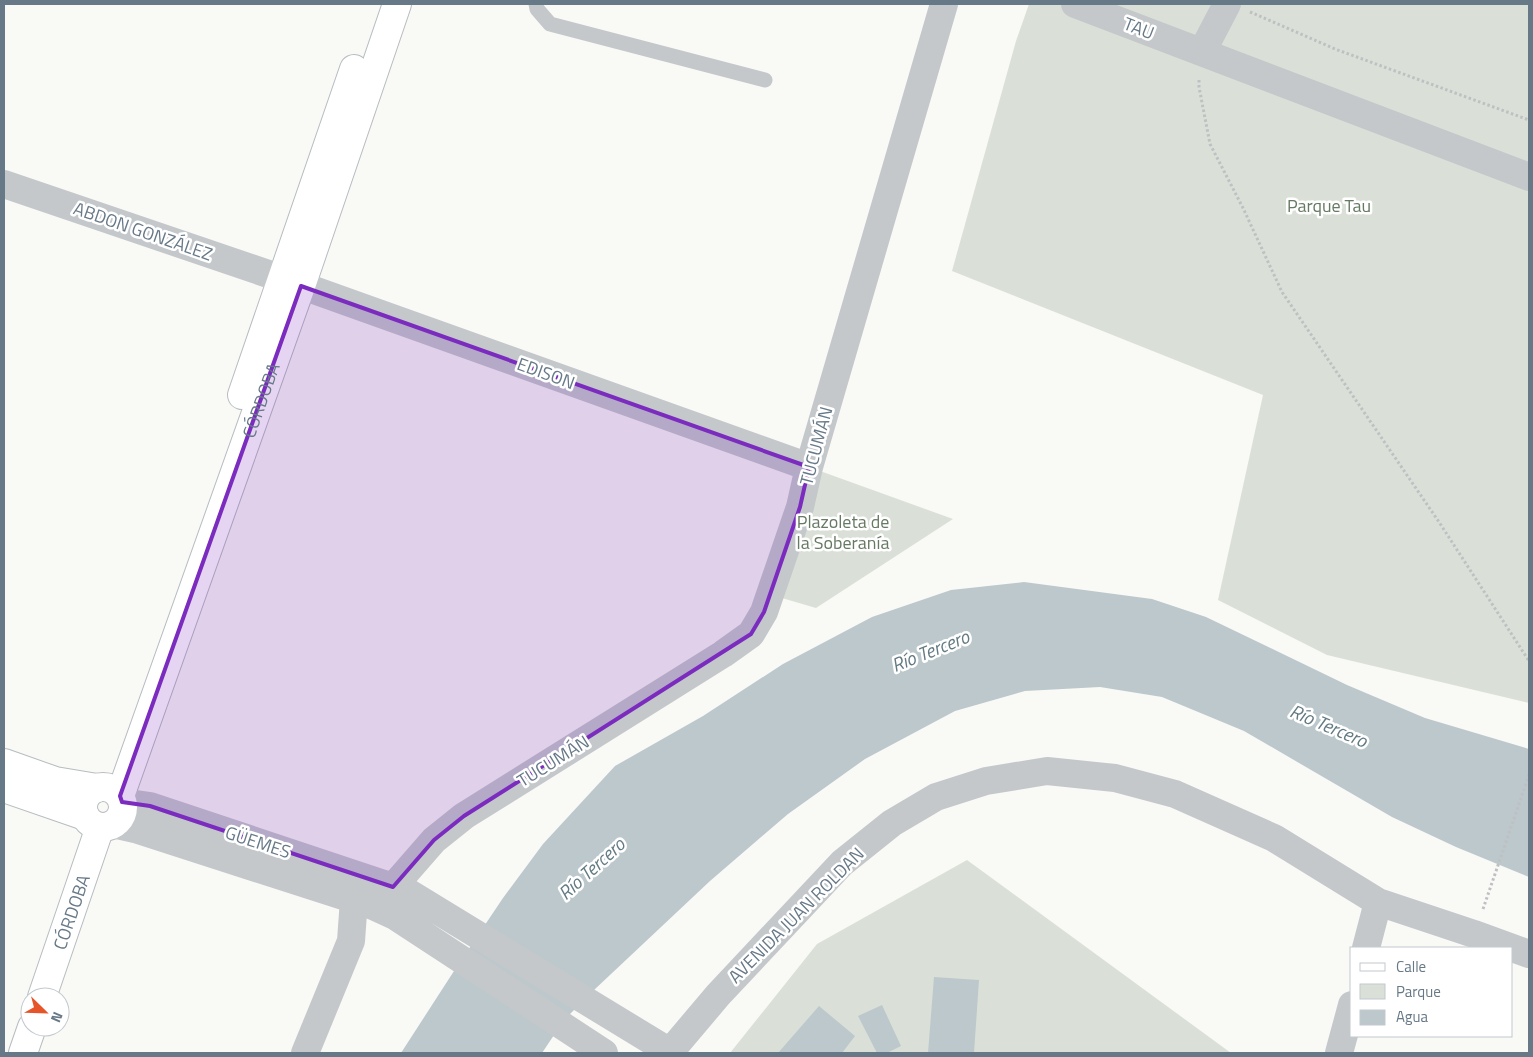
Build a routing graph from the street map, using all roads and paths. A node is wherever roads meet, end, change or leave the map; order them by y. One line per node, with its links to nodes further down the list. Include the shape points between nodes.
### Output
1 (377, 4): 12 (street, CÓRDOBA)
2 (397, 4): 12 (street, CÓRDOBA)
3 (536, 4): 8 (lane, via 550,24)
4 (944, 4): 13 (street, TUCUMÁN)
5 (1075, 4): 7 (street, TAU)
6 (1237, 8): 7 (street); 9 (path, via 1335,49)
7 (1202, 52): 10 (street, TAU); 14 (path, via 1199,87 1210,144 1282,292 1439,522)
8 (764, 80)
9 (1529, 120)
10 (1529, 177)
11 (4, 184): 12 (street, ABDON GONZÁLEZ)
12 (292, 282): 13 (street, EDISON); 18 (street, CÓRDOBA, via 116,759)
13 (809, 467): 19 (street, TUCUMÁN, via 800,507 764,612 751,634 464,816 434,840)
14 (1529, 662)
15 (4, 762): 18 (street, via 55,780)
16 (1529, 775): 22 (path)
17 (4, 788): 18 (street)
18 (106, 806): 19 (street, GÜEMES, via 150,806); 20 (street, GÜEMES, via 135,829); 27 (street, CÓRDOBA)
19 (393, 887): 33 (street, GÜEMES, via 409,893)
20 (363, 902): 31 (street, via 351,941); 32 (street, GÜEMES, via 395,916)
21 (1378, 902): 22 (street, AVENIDA JUAN ROLDAN); 23 (street); 33 (street, AVENIDA JUAN ROLDAN, via 1274,838 1175,794 1116,778 1047,772 986,781 936,797 892,823 842,863 718,995)
22 (1474, 934): 24 (street, AVENIDA JUAN ROLDAN)
23 (1366, 947)
24 (1510, 947)
25 (1513, 948): 26 (street, AVENIDA JUAN ROLDAN)
26 (1529, 954)
27 (45, 987)
28 (1350, 1012): 34 (street)
29 (29, 1037): 30 (street)
30 (23, 1053)
31 (305, 1053)
32 (604, 1053)
33 (669, 1053)
34 (1339, 1053)

